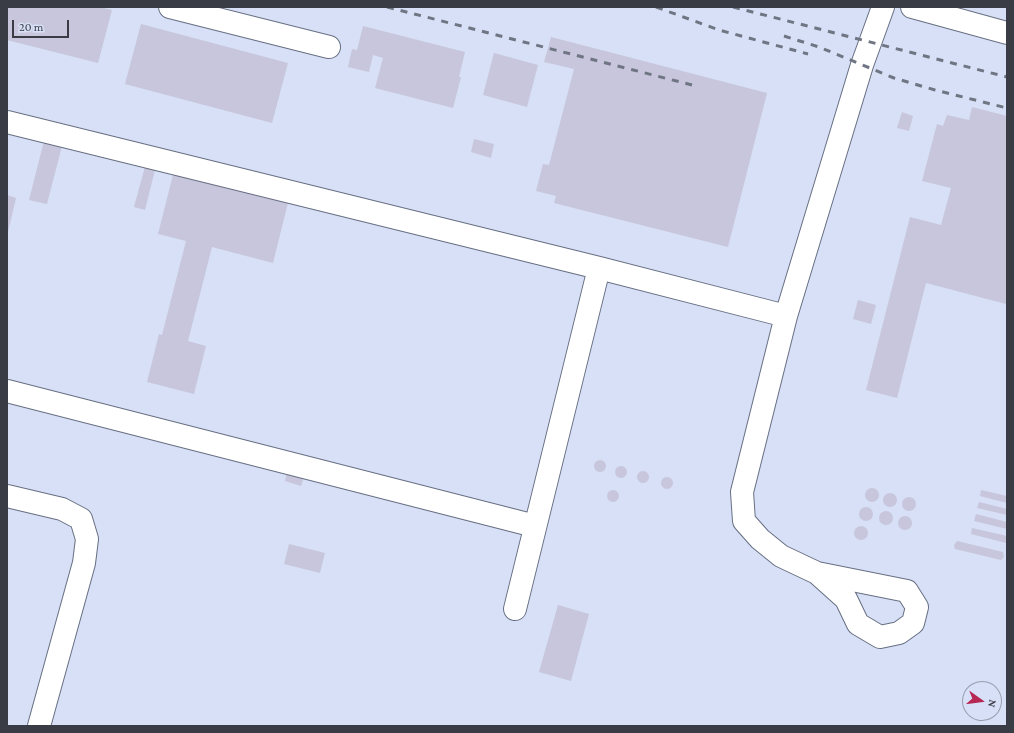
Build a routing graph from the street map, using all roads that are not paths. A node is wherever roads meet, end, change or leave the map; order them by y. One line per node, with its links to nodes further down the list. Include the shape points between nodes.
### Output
1 (170, 7): 5 (lane)
2 (883, 7): 8 (lane, via 862,65)
3 (912, 7): 4 (lane)
4 (1007, 33)
5 (329, 47)
6 (7, 122): 7 (lane)
7 (599, 268): 8 (lane); 11 (lane)
8 (786, 316): 12 (lane, via 742,492 744,521 760,539 781,556)
9 (7, 390): 11 (lane)
10 (7, 496): 14 (lane, via 62,509 81,519 87,539 84,563)
11 (536, 526): 13 (lane)
12 (817, 573)
13 (515, 609)
14 (39, 726)

